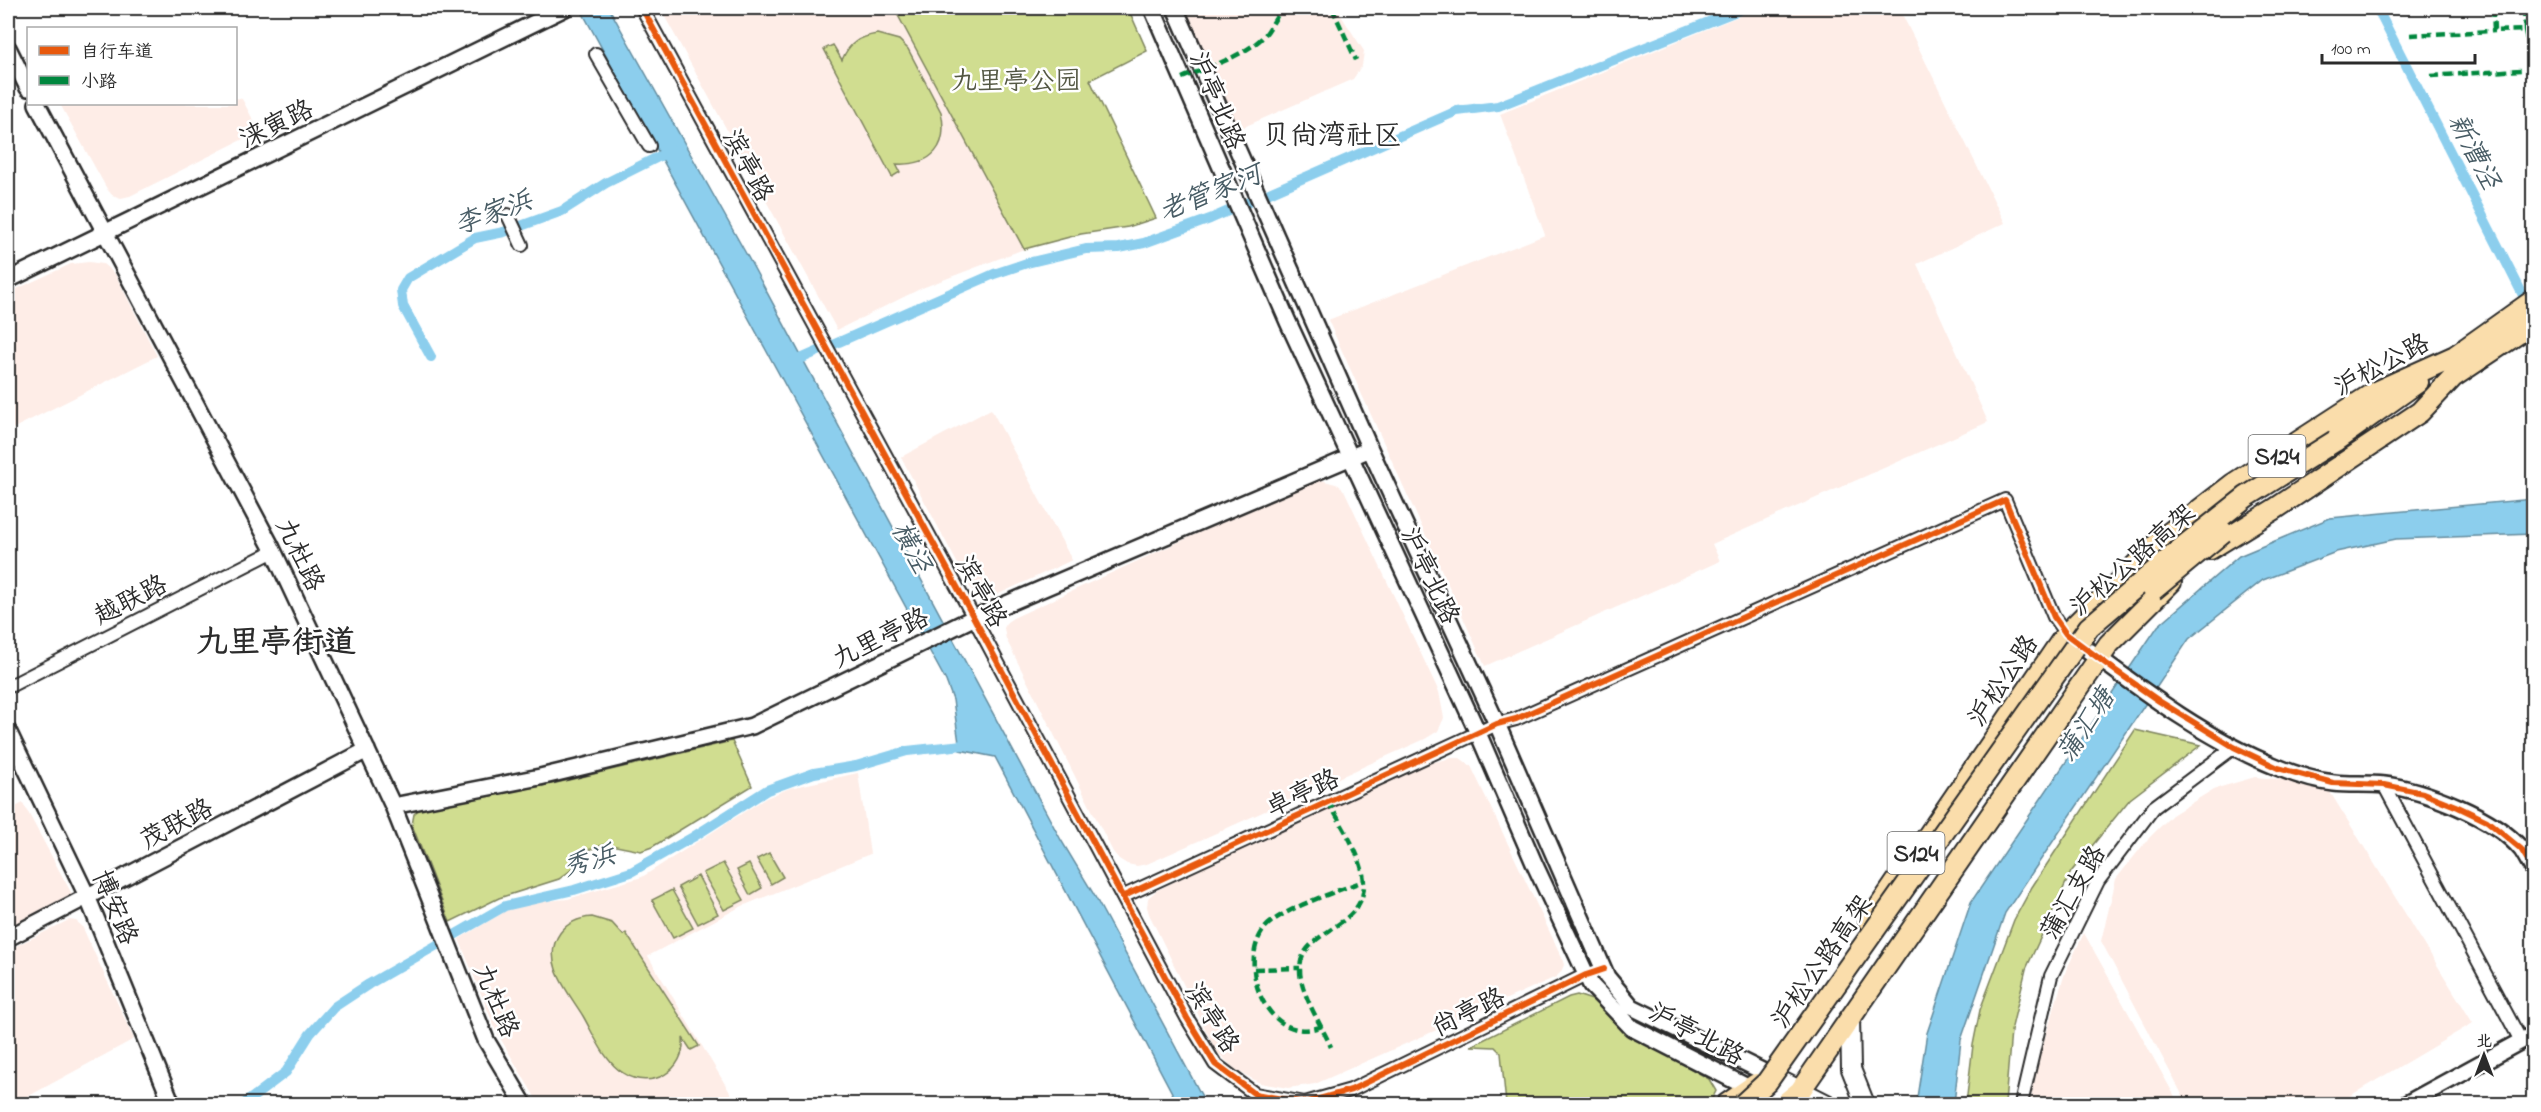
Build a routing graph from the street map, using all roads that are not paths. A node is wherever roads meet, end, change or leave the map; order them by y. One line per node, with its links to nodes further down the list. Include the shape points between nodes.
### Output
1 (565, 8): 11 (street, 涞寅路)
2 (642, 8): 22 (street, 滨亭路)
3 (1152, 8): 20 (street, 沪亭北路)
4 (1176, 8): 19 (street, 沪亭北路)
5 (8, 48): 7 (street)
6 (596, 54): 9 (street)
7 (27, 86)
8 (38, 105): 11 (street, 九杜路)
9 (649, 146)
10 (508, 215): 12 (street)
11 (106, 233): 13 (street, 涞寅路); 21 (street, 九杜路)
12 (522, 245)
13 (8, 280)
14 (2534, 300): 15 (main road, 沪松公路 / S124)
15 (2523, 323): 16 (main road, 沪松公路 / S124); 17 (main road, 沪松公路 / S124)
16 (2455, 356): 18 (main road, 沪松公路高架); 23 (main road, 沪松公路 / S124, via 2375,392 2233,484 2163,538)
17 (2452, 377): 18 (main road, 沪松公路高架); 24 (main road, 沪松公路 / S124, via 2420,412 2193,559 2109,644)
18 (2336, 445): 43 (main road, 沪松公路高架, bridge, via 2246,497 2090,627 1767,1082); 48 (main road, 沪松公路高架, bridge, via 2249,510 2098,636 2040,713 1779,1089)
19 (1370, 449): 20 (street, 九里亭路); 26 (street, 沪亭北路)
20 (1350, 458): 22 (street, 九里亭路); 28 (street, 沪亭北路)
21 (274, 551): 25 (street, 越联路); 30 (street, 九杜路)
22 (974, 618): 32 (street, 九里亭路, via 752,726 540,777); 35 (street, 滨亭路)
23 (2066, 634): 24 (street); 26 (street, 卓亭路, via 2054,617 2005,500 1516,719); 41 (main road, 沪松公路 / S124)
24 (2100, 658): 29 (street, via 2159,701); 39 (main road, 沪松公路 / S124)
25 (8, 687)
26 (1497, 724): 28 (street, 卓亭路); 37 (street, 沪亭北路)
27 (8, 731): 34 (street, 博安路)
28 (1478, 733): 35 (street, 卓亭路); 38 (street, 沪亭北路)
29 (2235, 747): 31 (street, via 2278,768 2333,783); 51 (street, 蒲汇支路, via 2154,807 2098,881 2051,976)
30 (367, 750): 32 (street, 九杜路); 34 (street, 茂联路)
31 (2384, 785): 33 (street, via 2423,793 2487,821 2521,849); 40 (street)
32 (393, 806): 46 (street, 九杜路, via 486,1040)
33 (2534, 870)
34 (87, 896): 36 (street, 茂联路); 45 (street, 博安路)
35 (1124, 896): 42 (street, 滨亭路, via 1215,1064 1255,1094 1305,1103)
36 (8, 938)
37 (1604, 969): 38 (street, 尚亭路); 41 (street, 沪亭北路, via 1632,1007)
38 (1586, 975): 42 (street, 尚亭路); 43 (street, 沪亭北路, via 1632,1028)
39 (1850, 1017): 44 (main road, 沪松公路 / S124); 50 (main road, via 1851,1069)
40 (2527, 1038): 52 (street)
41 (1766, 1073): 43 (main road, 沪松公路 / S124); 44 (main road)
42 (1351, 1090)
43 (1747, 1097): 44 (main road); 47 (main road, 沪松公路 / S124)
44 (1792, 1100): 49 (main road)
45 (172, 1104)
46 (524, 1104)
47 (1727, 1104)
48 (1764, 1104)
49 (1827, 1104)
50 (1865, 1104)
51 (2021, 1104)
52 (2406, 1104)

